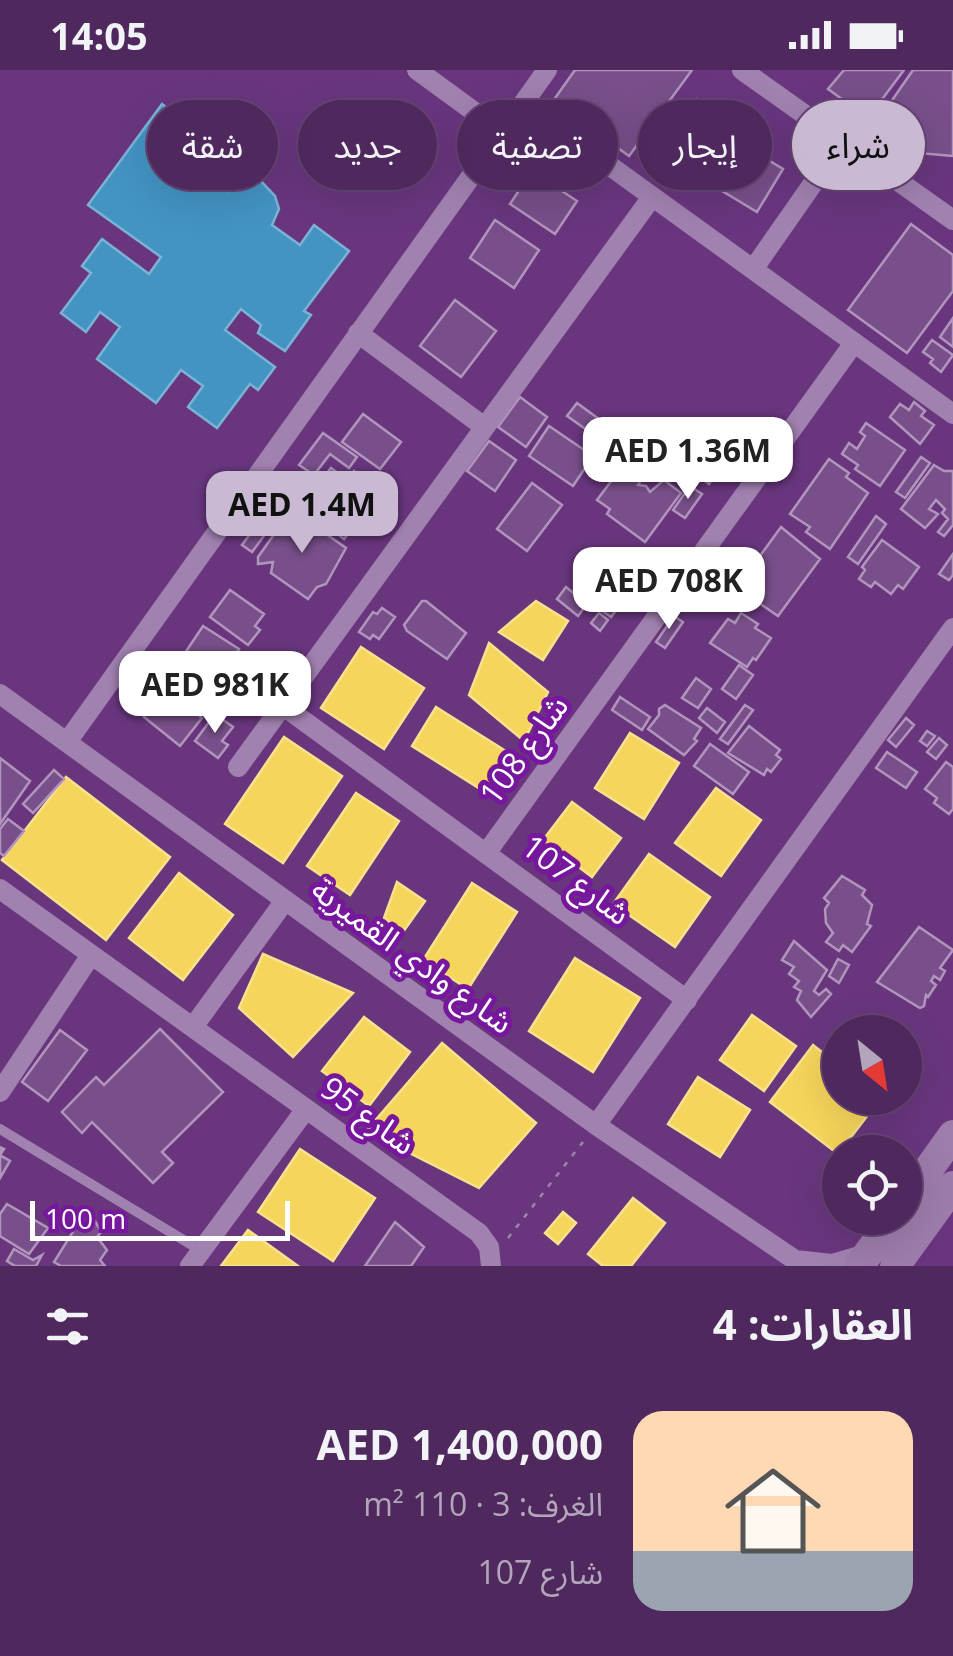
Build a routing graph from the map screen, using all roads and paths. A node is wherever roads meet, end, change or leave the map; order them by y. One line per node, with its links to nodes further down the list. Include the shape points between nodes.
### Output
1 (416, 70): 4 (street)
2 (547, 70): 5 (street)
3 (742, 70): 6 (street)
4 (458, 100)
5 (525, 100)
6 (792, 106)
7 (618, 172): 11 (street)
8 (460, 190): 14 (street)
9 (808, 190): 13 (street)
10 (915, 190): 12 (street)
11 (652, 197): 13 (street); 17 (street)
12 (951, 214)
13 (754, 268): 15 (street)
14 (358, 333): 17 (street); 21 (street)
15 (854, 343): 16 (street); 23 (street, شارع 108)
16 (953, 414)
17 (484, 426): 20 (street)
18 (953, 628): 27 (street)
19 (0, 694): 21 (street, شارع وادي القميرية)
20 (282, 704): 22 (street); 23 (street, شارع 107)
21 (66, 742): 25 (street, شارع وادي القميرية)
22 (238, 768)
23 (487, 852): 27 (street, شارع 107)
24 (0, 889): 26 (street, شارع 95)
25 (284, 902): 28 (street); 31 (street, شارع وادي القميرية)
26 (92, 954): 28 (street, شارع 95); 29 (street)
27 (687, 1000): 31 (street)
28 (192, 1026): 30 (street, شارع 95)
29 (0, 1092)
30 (306, 1109): 37 (street); 38 (street, شارع 95, via 479,1233)
31 (596, 1124): 38 (path); 40 (street, شارع وادي القميرية)
32 (0, 1129): 37 (lane)
33 (953, 1135): 34 (street)
34 (922, 1178)
35 (953, 1186): 39 (street)
36 (886, 1235): 39 (street)
37 (196, 1258)
38 (492, 1262)
39 (874, 1262): 40 (street, شارع وادي القميرية)
40 (797, 1263)

